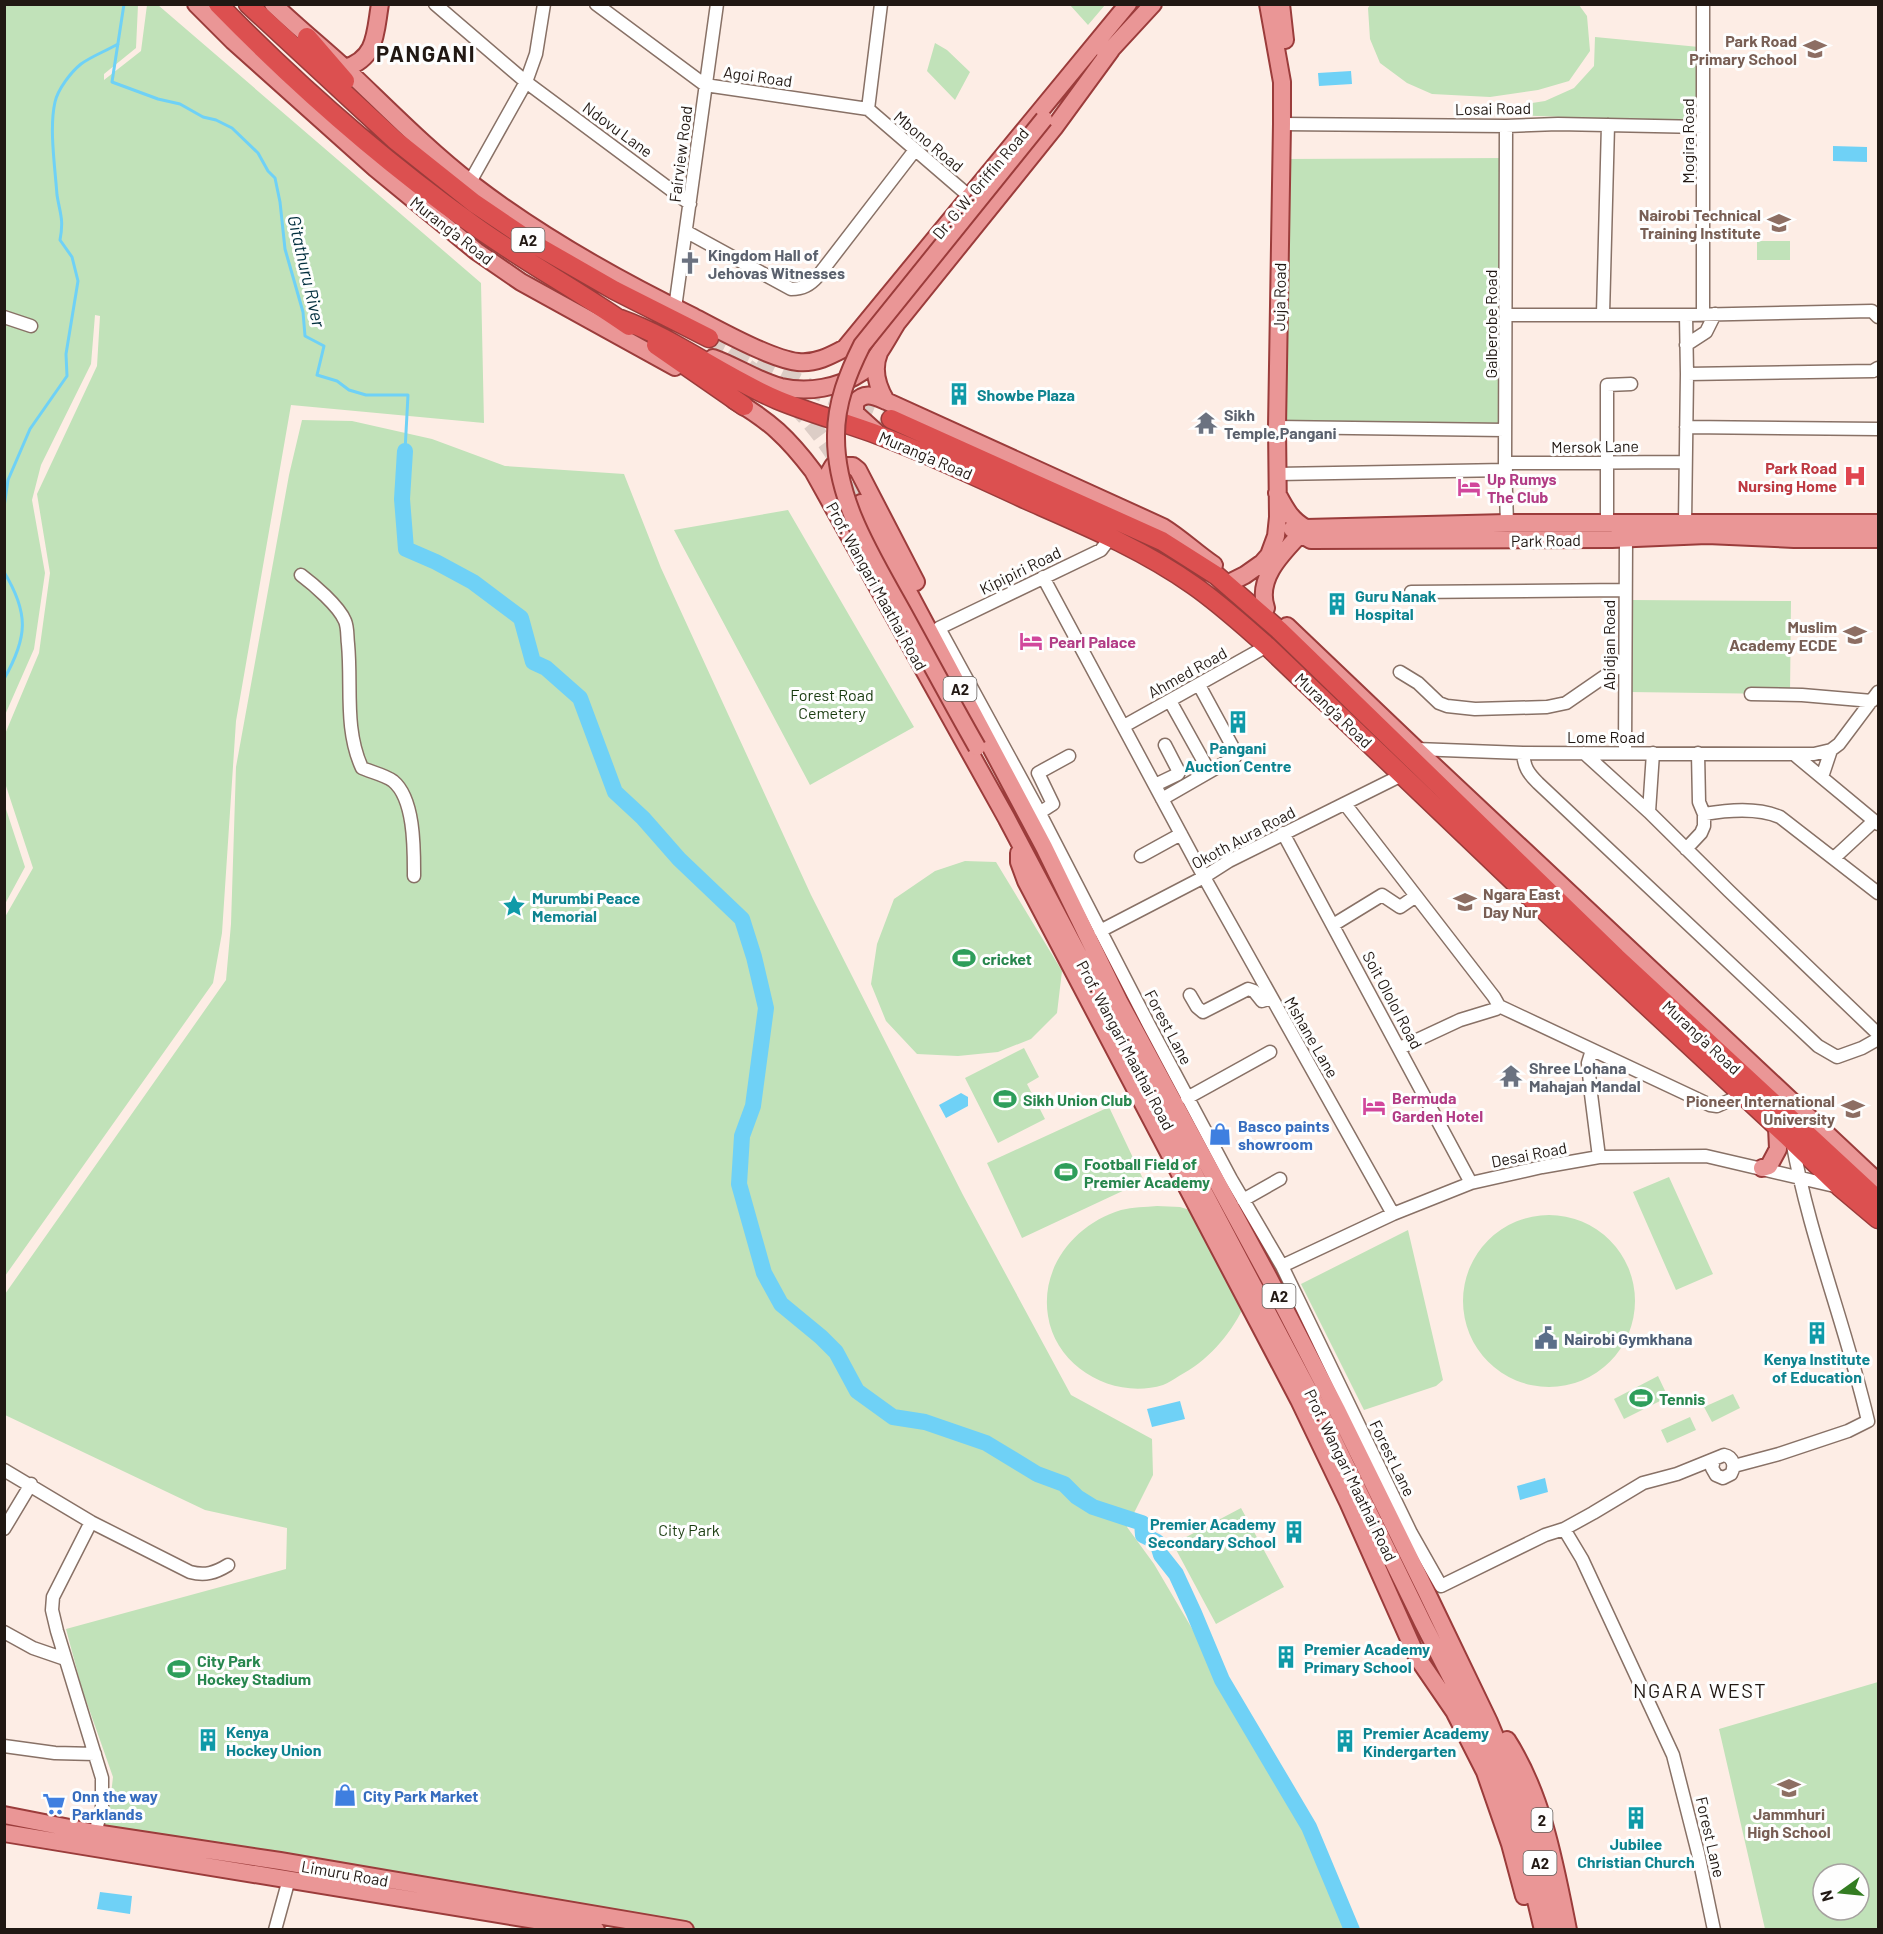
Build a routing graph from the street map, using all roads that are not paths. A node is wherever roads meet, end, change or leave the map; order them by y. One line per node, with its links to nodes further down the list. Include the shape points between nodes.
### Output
1 (196, 4): 19 (main road, Murang'a Road)
2 (218, 4): 30 (highway, Murang'a Road / A2)
3 (248, 4): 25 (highway, Murang'a Road / A2)
4 (273, 4): 17 (main road)
5 (380, 4): 20 (main road, via 372,48 368,55)
6 (435, 4): 21 (street, Ndovu Lane)
7 (544, 4): 21 (street, via 536,54)
8 (596, 4): 23 (street, Agoi Road)
9 (717, 4): 23 (street, Fairview Road)
10 (881, 4): 24 (street)
11 (1128, 4): 18 (main road, Dr. G.W. Griffin Road)
12 (1153, 4): 18 (main road, Dr. G.W. Griffin Road)
13 (1290, 4): 16 (main road)
14 (1703, 4): 29 (street, Mogira Road)
15 (1271, 5): 16 (main road, Juja Road); 22 (main road, Juja Road)
16 (1285, 30): 22 (main road, Juja Road)
17 (307, 37): 20 (main road); 25 (highway)
18 (1105, 44): 33 (main road, Dr. G.W. Griffin Road); 48 (main road, Dr. G.W. Griffin Road, via 1054,128 897,323); 96 (main road, Prof. Wangari Maathai Road, bridge, via 862,345 848,374 837,414 840,477 851,513)
19 (252, 57): 30 (highway); 55 (main road, Murang'a Road, via 375,168 476,251 521,282)
20 (345, 68): 32 (main road)
21 (526, 82): 32 (street); 34 (street, Ndovu Lane)
22 (1281, 82): 26 (main road, Juja Road)
23 (705, 85): 24 (street, Agoi Road); 34 (street, Fairview Road)
24 (868, 110): 31 (street, Mbono Road)
25 (367, 113): 46 (highway, Murang'a Road / A2, via 432,171 539,248)
26 (1282, 124): 28 (street, Losai Road); 57 (main road, Juja Road)
27 (1608, 125): 28 (street, Losai Road); 29 (street, Losai Road); 37 (street)
28 (1506, 126): 39 (street, Galberobe Road)
29 (1703, 127): 38 (street, Mogira Road)
30 (358, 136): 43 (highway, Murang'a Road / A2, via 472,224)
31 (915, 150): 33 (street, Mbono Road); 35 (street, via 818,276 801,289 791,289)
32 (470, 182): 36 (main road, via 561,246)
33 (969, 196): 45 (main road, Dr. G.W. Griffin Road)
34 (690, 204): 35 (street, Fairview Road)
35 (687, 232): 36 (street, Fairview Road)
36 (675, 308): 45 (main road, Dr. G.W. Griffin Road, via 761,350 799,362 815,361 845,348)
37 (1603, 314): 39 (street); 40 (street)
38 (1709, 314): 40 (street); 42 (street, via 1872,311); 47 (street, via 1706,332)
39 (1506, 315): 60 (street, Galberobe Road)
40 (1686, 315): 47 (street)
41 (4, 316): 44 (street)
42 (1878, 317)
43 (620, 320): 49 (highway, Murang'a Road); 52 (highway, Murang'a Road / A2)
44 (31, 326)
45 (863, 327): 48 (main road, via 864,341)
46 (709, 338)
47 (1686, 345): 51 (street)
48 (881, 349): 49 (main road, Murang'a Road, via 861,372 845,381 804,390 781,387); 54 (main road, via 876,379)
49 (689, 352): 61 (highway, Murang'a Road, via 776,399)
50 (1878, 368): 51 (street)
51 (1687, 375): 58 (street)
52 (701, 377): 55 (highway, Prof. Wangari Maathai Road / A2)
53 (1631, 384): 63 (street, via 1607,385)
54 (886, 401): 61 (main road, via 867,395 858,399 854,408 859,418); 79 (main road, via 1163,527 1184,540)
55 (744, 406): 67 (main road, Prof. Wangari Maathai Road / A2, via 782,433)
56 (891, 419): 79 (highway, Murang'a Road, via 1162,541)
57 (1277, 427): 60 (street); 65 (main road, Juja Road)
58 (1686, 427): 59 (street); 62 (street)
59 (1878, 429)
60 (1505, 430): 64 (street, Galberobe Road)
61 (883, 437): 76 (highway, Murang'a Road)
62 (1685, 462): 63 (street, Mersok Lane); 70 (street)
63 (1608, 463): 64 (street, Mersok Lane); 73 (street)
64 (1505, 467): 65 (street, Mersok Lane); 72 (street, Galberobe Road)
65 (1277, 474): 66 (main road, Juja Road)
66 (1277, 493): 69 (main road, Juja Road); 75 (main road)
67 (831, 501): 86 (main road, via 828,472 833,466 853,466 864,478); 117 (main road, Prof. Wangari Maathai Road / A2)
68 (861, 503): 126 (main road, Prof. Wangari Maathai Road / A2)
69 (1278, 512): 75 (main road, via 1287,525); 82 (main road, Juja Road, via 1269,555)
70 (1685, 523): 73 (main road, Park Road); 74 (main road, Park Road)
71 (1878, 523): 74 (main road, Park Road)
72 (1507, 524): 73 (main road, Park Road); 75 (main road, Park Road)
73 (1607, 524)
74 (1803, 531): 77 (main road, Park Road); 78 (main road, Park Road)
75 (1303, 532): 77 (main road, Park Road, via 1311,540); 85 (main road, via 1270,573 1263,594)
76 (1110, 538): 81 (street, Kipipiri Road, via 1101,550); 87 (highway, Murang'a Road, via 1191,584)
77 (1626, 539): 83 (street, Abidjan Road)
78 (1878, 539)
79 (1213, 569): 82 (main road, Murang'a Road); 152 (highway, Murang'a Road, via 1591,933)
80 (301, 575): 125 (street, via 321,591 345,621 355,752 362,768 393,781 406,801 414,837)
81 (1043, 577): 86 (street, Kipipiri Road); 94 (street, Mshane Lane)
82 (1233, 581): 85 (main road, Murang'a Road)
83 (1625, 591): 84 (street); 88 (street, Abidjan Road)
84 (1411, 592)
85 (1266, 608): 97 (main road, Murang'a Road)
86 (939, 628): 110 (street, Prof. Wangari Maathai Road)
87 (1267, 646): 90 (street, Ahmed Road); 108 (highway, Murang'a Road)
88 (1624, 663): 89 (street, via 1566,703 1547,708 1454,708 1439,703); 99 (street, Abidjan Road)
89 (1400, 672)
90 (1199, 685): 93 (street, Ahmed Road); 106 (street, via 1236,753)
91 (1751, 694): 92 (street)
92 (1875, 697): 98 (street)
93 (1170, 700): 94 (street, Ahmed Road); 106 (street)
94 (1124, 726): 111 (street, Mshane Lane)
95 (1165, 745): 111 (street, via 1179,772)
96 (977, 747): 117 (main road); 126 (main road)
97 (1416, 749): 100 (street, Lome Road); 148 (main road, Murang'a Road)
98 (1831, 750): 105 (street, Lome Road); 109 (street)
99 (1625, 752): 101 (street, Lome Road); 102 (street, Lome Road)
100 (1523, 753): 101 (street, Lome Road); 136 (street, via 1524,766 1538,783 1813,1042 1837,1057)
101 (1584, 753): 114 (street)
102 (1653, 753): 103 (street, Lome Road); 114 (street)
103 (1698, 753): 105 (street, Lome Road); 116 (street, via 1699,802)
104 (1069, 756): 107 (street)
105 (1796, 756): 109 (street)
106 (1209, 771): 112 (street)
107 (1038, 773): 110 (street); 115 (street, via 1053,804)
108 (1402, 775): 113 (street, Okoth Aura Road); 140 (highway, Murang'a Road)
109 (1822, 777): 118 (street)
110 (1023, 781): 115 (street, Prof. Wangari Maathai Road)
111 (1155, 786): 112 (street, Mshane Lane)
112 (1162, 799): 120 (street, Mshane Lane)
113 (1345, 804): 119 (street, Okoth Aura Road); 129 (street)
114 (1649, 812): 122 (street)
115 (1039, 813): 121 (street, Prof. Wangari Maathai Road)
116 (1704, 814): 122 (street, via 1701,833); 124 (street, via 1770,813)
117 (1007, 819): 166 (main road, Prof. Wangari Maathai Road / A2, via 1319,1410 1423,1623)
118 (1876, 822): 124 (street)
119 (1283, 833): 127 (street, Okoth Aura Road); 130 (street, Soit Ololol Road)
120 (1181, 834): 123 (street); 127 (street, Mshane Lane)
121 (1054, 842): 131 (street, Forest Lane)
122 (1686, 849): 135 (street)
123 (1141, 856)
124 (1834, 858): 128 (street)
125 (414, 876)
126 (1058, 876): 167 (main road, Prof. Wangari Maathai Road / A2, via 1119,1000 1337,1410)
127 (1204, 877): 131 (street, Okoth Aura Road); 133 (street, Mshane Lane)
128 (1878, 894)
129 (1416, 896): 130 (street, via 1400,907 1382,895); 134 (street)
130 (1333, 925): 137 (street, Soit Ololol Road)
131 (1100, 931): 141 (street, Forest Lane)
132 (1190, 995): 133 (street, via 1203,1012 1248,989 1262,1001)
133 (1271, 998): 153 (street, Mshane Lane)
134 (1499, 1006): 137 (street); 138 (street)
135 (1878, 1034)
136 (1878, 1039)
137 (1400, 1048): 149 (street, Soit Ololol Road)
138 (1592, 1050): 140 (street, via 1710,1106); 144 (street, via 1588,1063)
139 (1270, 1052): 141 (street)
140 (1742, 1095): 142 (highway, Murang'a Road)
141 (1188, 1098): 151 (street, Forest Lane)
142 (1777, 1127): 143 (highway, Murang'a Road); 145 (main road, via 1778,1149 1772,1163)
143 (1791, 1140): 146 (street); 150 (highway, Murang'a Road)
144 (1599, 1157): 145 (street, Desai Road, via 1706,1156); 149 (street, Desai Road)
145 (1762, 1168): 146 (street, Desai Road)
146 (1798, 1177): 150 (street, Desai Road); 157 (street, via 1868,1421)
147 (1280, 1179): 151 (street)
148 (1878, 1182)
149 (1471, 1183): 153 (street, Desai Road)
150 (1840, 1187): 154 (highway, Murang'a Road)
151 (1243, 1200): 155 (street, Forest Lane)
152 (1878, 1200)
153 (1393, 1214): 155 (street, Desai Road)
154 (1878, 1219)
155 (1282, 1266): 162 (street, Forest Lane, via 1411,1533 1441,1586)
156 (1714, 1460): 157 (street, via 1727,1456); 157 (street, via 1712,1468 1719,1477 1728,1477); 162 (street, via 1643,1483)
157 (1734, 1467)
158 (4, 1470): 159 (street)
159 (31, 1484): 160 (street); 161 (street)
160 (91, 1522): 163 (street, via 190,1572 212,1573); 165 (street, via 53,1597 52,1610)
161 (4, 1529)
162 (1564, 1529): 183 (street, Forest Lane, via 1582,1559 1673,1755)
163 (228, 1565)
164 (4, 1632): 165 (street, via 41,1652)
165 (65, 1659): 169 (street)
166 (1459, 1708): 170 (main road, Prof. Wangari Maathai Road / A2, via 1483,1740); 179 (main road, via 1510,1845)
167 (1489, 1722): 170 (main road, Prof. Wangari Maathai Road / A2); 182 (main road, 2, via 1510,1745 1534,1794 1548,1837)
168 (4, 1746): 169 (street)
169 (95, 1754): 173 (street, via 103,1793)
170 (1514, 1799): 180 (main road, Prof. Wangari Maathai Road / A2); 181 (main road, Prof. Wangari Maathai Road / A2, via 1535,1842)
171 (4, 1815): 173 (main road, Limuru Road)
172 (4, 1833): 174 (main road, Limuru Road)
173 (95, 1833): 175 (main road, Limuru Road, via 280,1862)
174 (289, 1879): 176 (street); 177 (main road, Limuru Road)
175 (624, 1925): 178 (main road, Limuru Road)
176 (275, 1929)
177 (596, 1929)
178 (685, 1929)
179 (1531, 1929)
180 (1543, 1929)
181 (1555, 1929)
182 (1568, 1929)
183 (1714, 1929)

